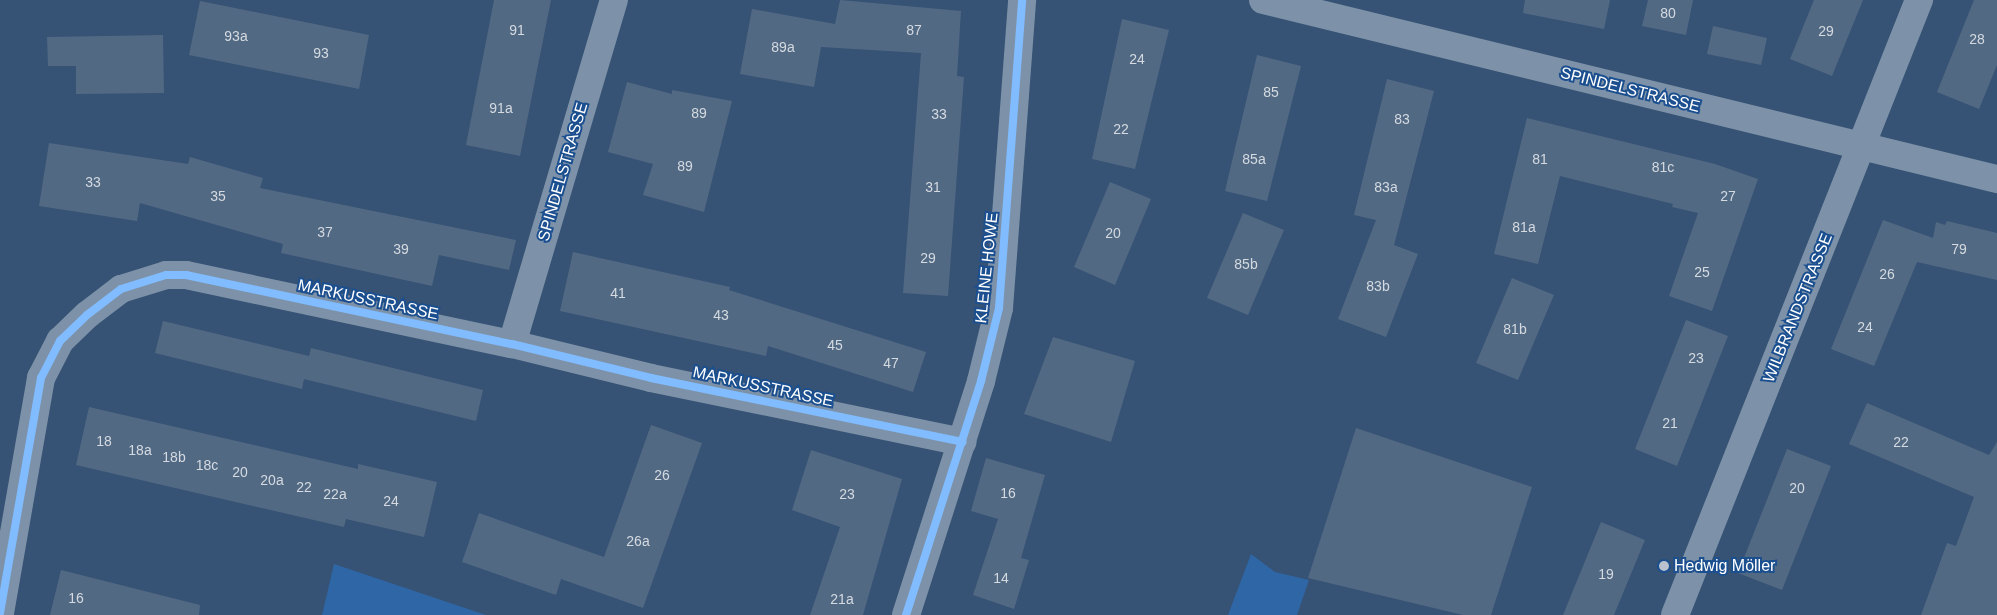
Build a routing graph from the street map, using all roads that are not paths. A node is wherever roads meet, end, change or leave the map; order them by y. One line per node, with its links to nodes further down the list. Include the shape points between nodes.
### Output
1 (614, 0): 7 (street, SPINDELSTRASSE)
2 (1022, 0): 8 (street, KLEINE HOWE, via 1000,308)
3 (1263, 0): 5 (street, SPINDELSTRASSE)
4 (1919, 0): 5 (street, WILBRANDSTRASSE)
5 (1863, 147): 6 (street, SPINDELSTRASSE); 11 (street, WILBRANDSTRASSE)
6 (1997, 180)
7 (512, 344): 8 (street, MARKUSSTRASSE, via 651,378); 9 (street, MARKUSSTRASSE, via 186,275 166,276 121,289 60,341 41,378)
8 (962, 442): 10 (street, KLEINE HOWE)
9 (0, 613)
10 (906, 615)
11 (1675, 615)

